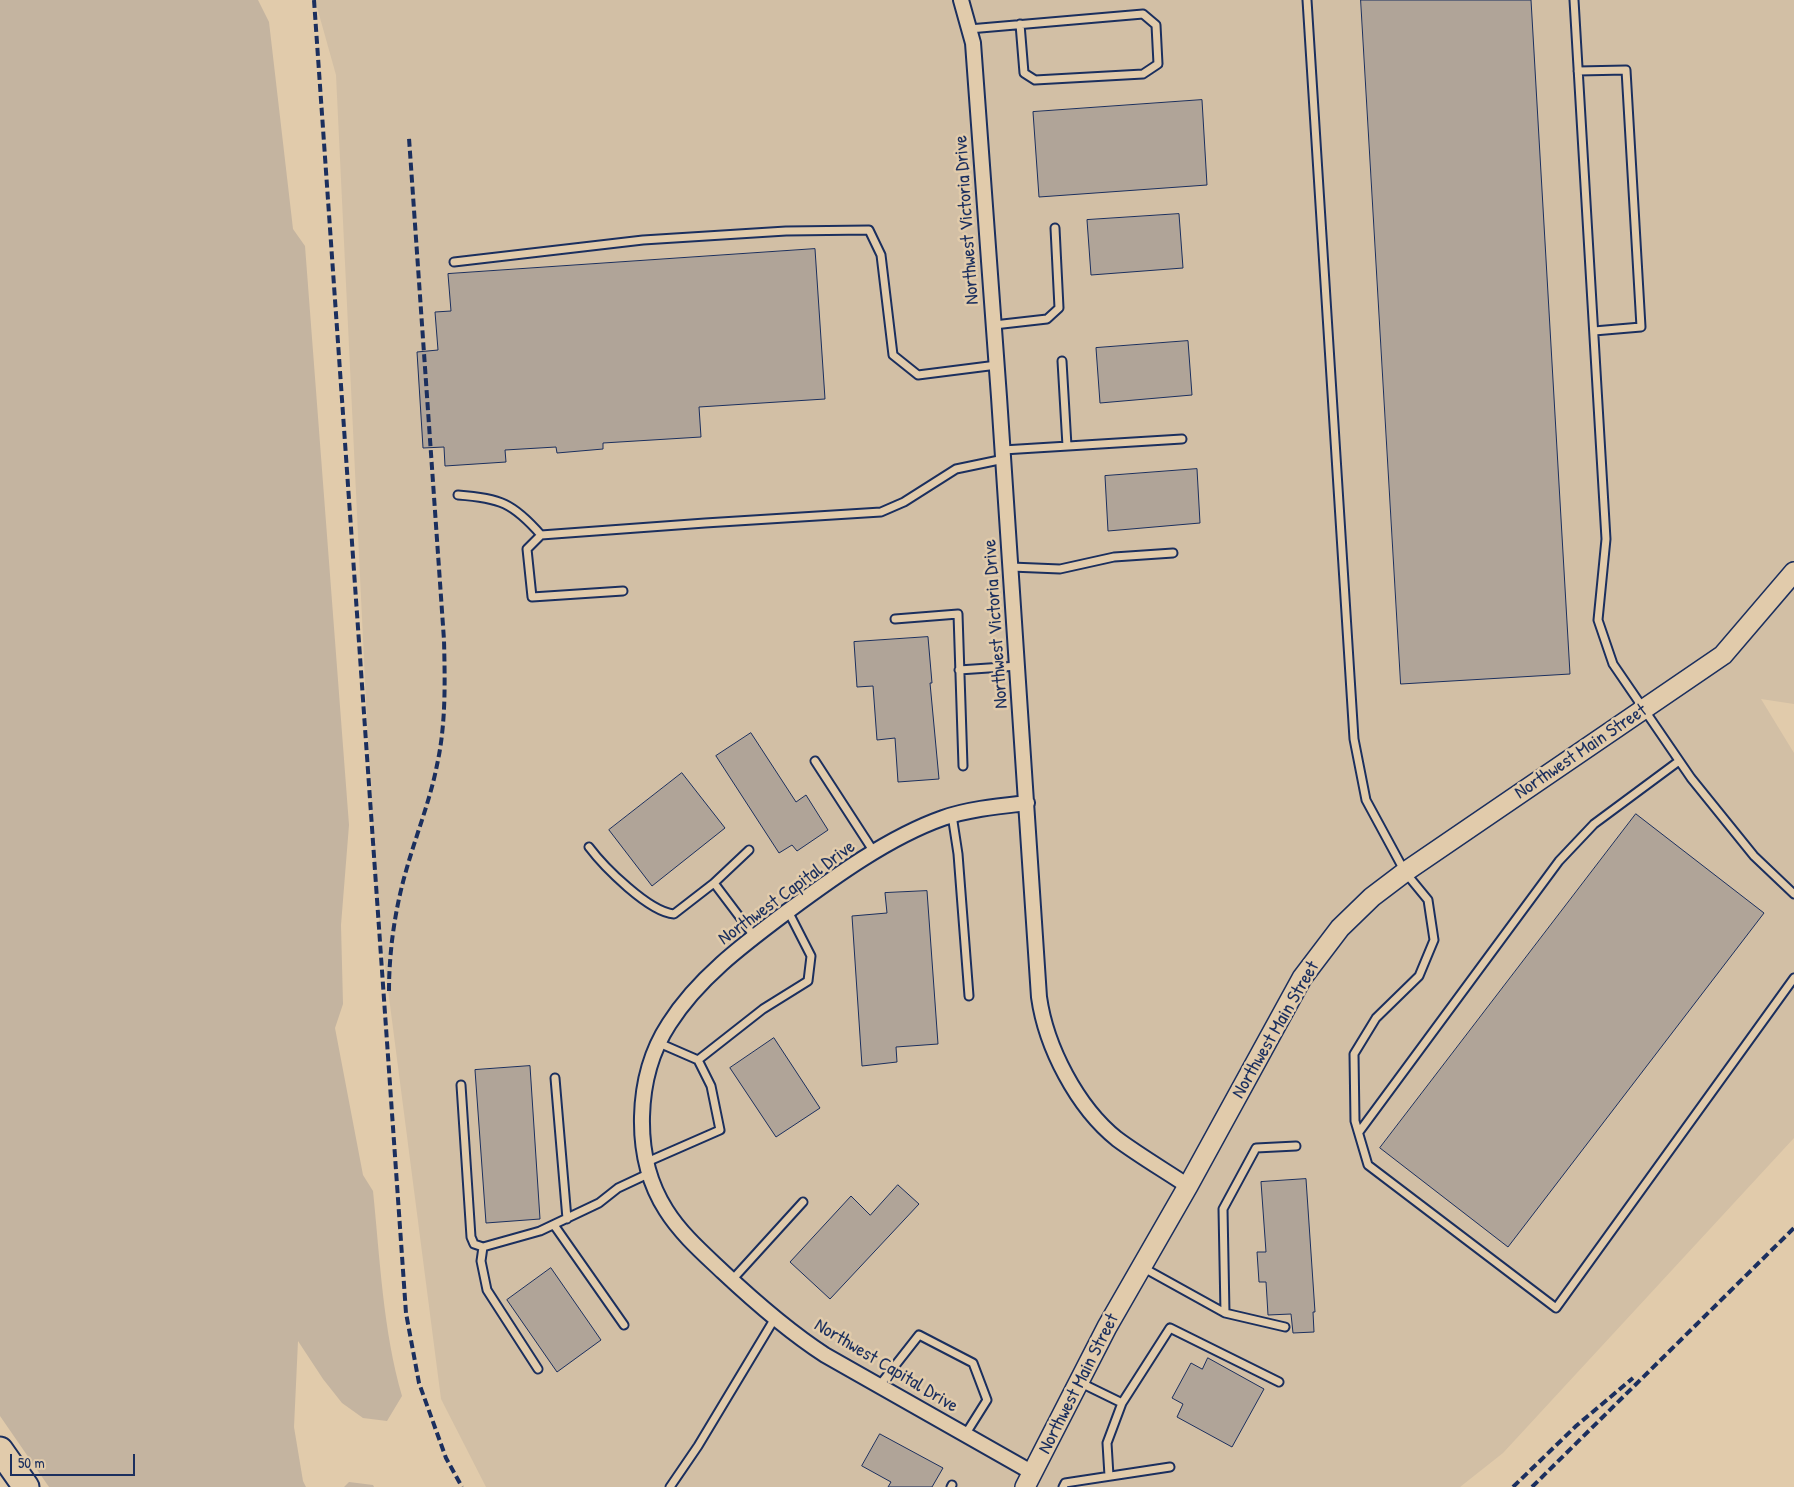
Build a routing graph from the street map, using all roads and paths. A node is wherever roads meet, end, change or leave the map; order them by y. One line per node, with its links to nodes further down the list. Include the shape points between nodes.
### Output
1 (961, 0): 5 (street, Northwest Victoria Drive)
2 (1307, 0): 34 (lane, via 1354,738 1366,800)
3 (1574, 0): 6 (lane)
4 (1020, 24): 4 (lane, via 1143,14 1156,25 1158,64 1143,74 1035,80 1024,73); 5 (lane)
5 (969, 29): 9 (street, Northwest Victoria Drive, via 973,43)
6 (1578, 72): 10 (lane); 10 (lane, via 1626,70 1641,327)
7 (1055, 228): 9 (lane, via 1060,308 1047,319)
8 (454, 262): 12 (lane, via 643,240 786,231 869,230 881,255 893,355 918,375)
9 (994, 325): 12 (street, Northwest Victoria Drive)
10 (1594, 331): 25 (lane, via 1606,540 1598,620 1612,664)
11 (1062, 361): 14 (lane)
12 (997, 365): 15 (street, Northwest Victoria Drive)
13 (1182, 439): 14 (lane)
14 (1067, 446): 15 (lane)
15 (1003, 454): 17 (lane, via 956,469 904,502 881,512); 19 (street, Northwest Victoria Drive)
16 (458, 495): 17 (lane, via 500,500 526,517)
17 (541, 535): 21 (lane, via 527,548 532,597)
18 (1173, 553): 19 (lane, via 1114,557 1060,569)
19 (1011, 568): 23 (street, Northwest Victoria Drive)
20 (1794, 572): 25 (street, Northwest Main Street, via 1722,655)
21 (624, 591)
22 (895, 619): 24 (lane, via 958,614)
23 (1018, 666): 24 (lane); 29 (street, Northwest Victoria Drive)
24 (959, 670): 28 (lane)
25 (1644, 709): 27 (lane); 34 (street, Northwest Main Street)
26 (815, 761): 33 (lane)
27 (1679, 761): 36 (lane, via 1754,856); 45 (lane, via 1594,824 1559,861)
28 (963, 766)
29 (1027, 803): 30 (street, Northwest Capital Drive); 48 (street, Northwest Victoria Drive, via 1039,996 1048,1036 1073,1086 1099,1121 1117,1138)
30 (952, 816): 33 (street, Northwest Capital Drive, via 895,839); 40 (lane)
31 (589, 847): 35 (lane, via 602,864 653,907 666,913 674,914)
32 (749, 850): 35 (lane)
33 (875, 852): 37 (street, Northwest Capital Drive)
34 (1405, 872): 45 (lane, via 1428,900 1434,940 1419,976 1376,1018 1354,1054); 48 (street, Northwest Main Street, via 1372,897 1340,928 1302,978)
35 (714, 883): 38 (lane)
36 (1794, 894)
37 (788, 911): 38 (street, Northwest Capital Drive); 42 (lane, via 811,956 808,981 763,1009)
38 (754, 936): 41 (street, Northwest Capital Drive, via 703,982 679,1010)
39 (1794, 978): 45 (lane, via 1556,1308 1368,1166)
40 (969, 996)
41 (659, 1043): 42 (lane); 47 (street, Northwest Capital Drive, via 648,1073 643,1103 643,1136)
42 (698, 1060): 47 (lane, via 711,1086 720,1130)
43 (555, 1078): 50 (lane)
44 (461, 1085): 52 (lane, via 471,1237 474,1244)
45 (1358, 1132)
46 (1296, 1146): 55 (lane, via 1256,1148 1223,1209)
47 (649, 1168): 50 (lane, via 599,1204); 54 (street, Northwest Capital Drive, via 665,1209 679,1228)
48 (1188, 1186): 53 (street, Northwest Main Street)
49 (803, 1202): 54 (lane)
50 (567, 1219): 51 (lane)
51 (554, 1225): 52 (lane); 57 (lane)
52 (483, 1247): 59 (lane, via 481,1261 486,1290)
53 (1142, 1267): 55 (lane); 60 (street, Northwest Main Street)
54 (732, 1280): 56 (street, Northwest Capital Drive)
55 (1225, 1313): 58 (lane)
56 (775, 1318): 62 (street, Northwest Capital Drive, via 825,1355); 70 (lane)
57 (624, 1325)
58 (1285, 1328)
59 (538, 1369)
60 (1079, 1382): 63 (lane); 68 (street, Northwest Main Street)
61 (1278, 1382): 63 (lane, via 1170,1328)
62 (879, 1386): 64 (street, Northwest Capital Drive); 64 (lane, via 919,1335 973,1364 987,1400)
63 (1122, 1402): 67 (lane, via 1107,1443)
64 (965, 1435): 68 (street, Northwest Capital Drive)
65 (0, 1450): 69 (highway)
66 (1170, 1467): 67 (lane)
67 (1109, 1476): 71 (lane, via 1065,1482)
68 (1029, 1480)
69 (26, 1487)
70 (670, 1487)
71 (1063, 1487)

